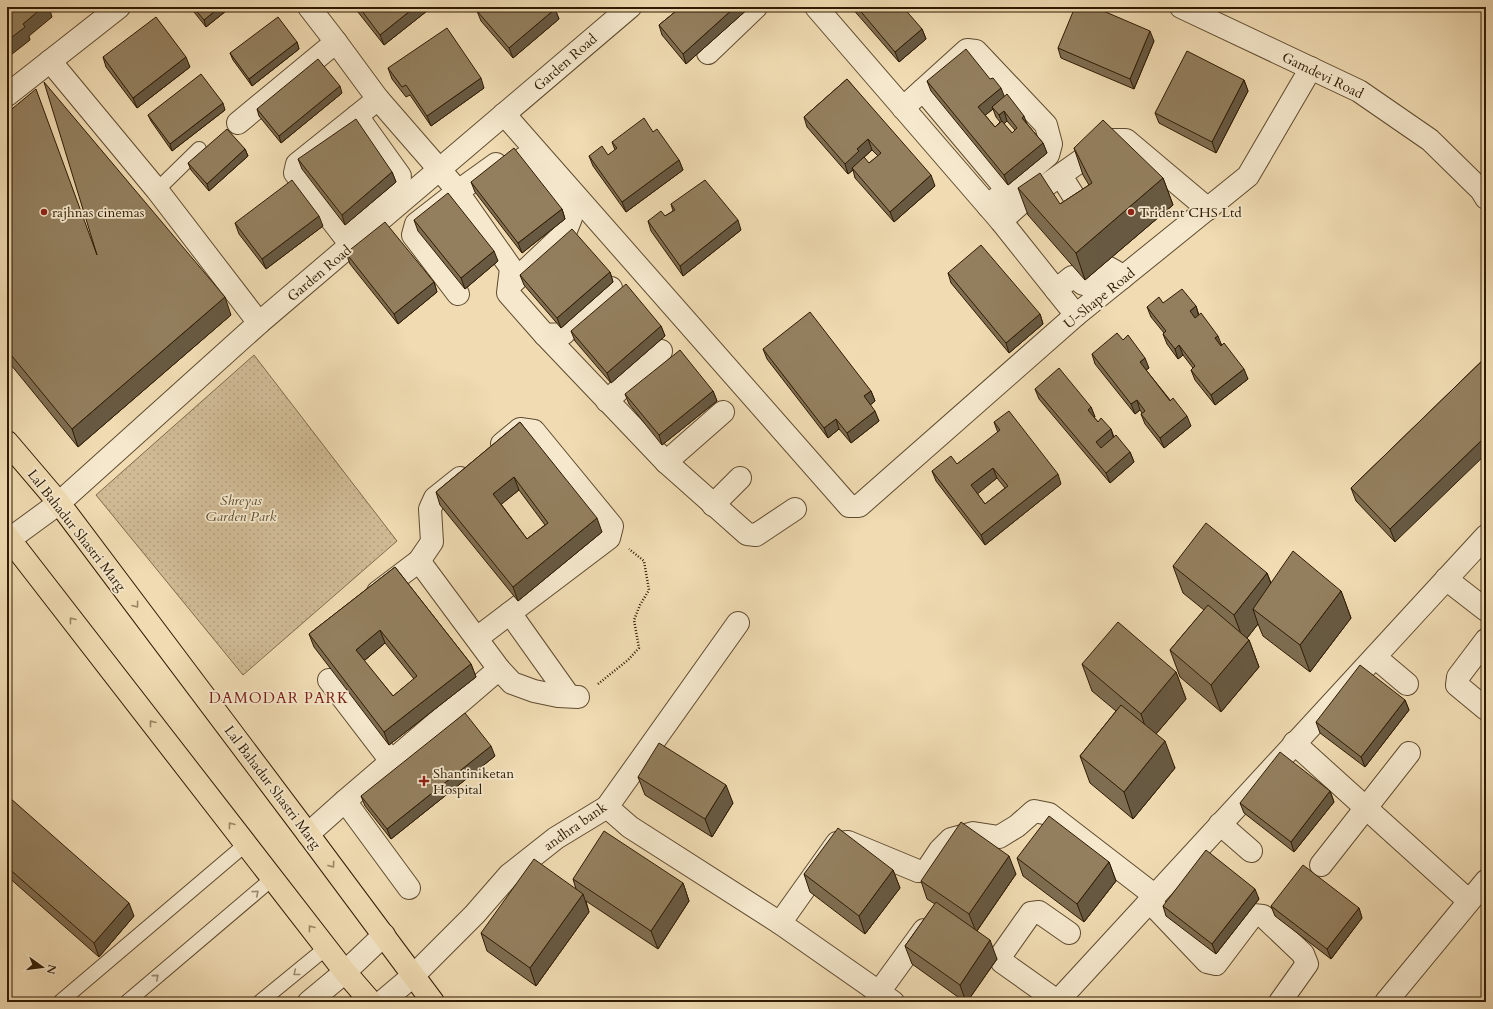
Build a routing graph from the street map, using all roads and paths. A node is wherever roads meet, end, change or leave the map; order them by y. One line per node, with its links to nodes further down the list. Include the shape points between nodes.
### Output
1 (119, 7): 9 (street)
2 (309, 7): 7 (street)
3 (630, 7): 15 (street, Garden Road)
4 (756, 7): 8 (street)
5 (816, 7): 14 (street)
6 (1181, 7): 10 (street, Gamdevi Road)
7 (336, 42): 13 (street); 17 (street)
8 (708, 53)
9 (50, 61): 12 (street); 21 (street)
10 (1311, 68): 25 (street, Gamdevi Road, via 1359,90 1430,140); 26 (street, U-Shape Road, via 1248,176)
11 (923, 90): 14 (street); 22 (street); 22 (street, via 967,50 976,51 1046,125 1051,144 1048,155)
12 (7, 95)
13 (378, 99): 16 (street); 19 (street)
14 (903, 108): 27 (street)
15 (504, 114): 19 (street, Garden Road); 34 (street, U-Shape Road, via 849,506 859,506)
16 (357, 116): 28 (street, via 400,176 399,185); 28 (street, via 297,164 295,173)
17 (238, 123)
18 (199, 149): 21 (lane)
19 (439, 170): 23 (street); 28 (street, Garden Road)
20 (1060, 176): 24 (street); 26 (street, via 1110,140 1126,140); 27 (street, via 1021,204)
21 (157, 190): 35 (street)
22 (1007, 190): 27 (street)
23 (457, 192): 30 (street, via 511,268); 30 (street, via 512,154 523,156 571,218 565,233); 33 (street, via 416,224 413,235)
24 (1073, 195)
25 (1486, 198)
26 (1208, 209): 29 (street, U-Shape Road)
27 (994, 214): 32 (street)
28 (347, 239): 35 (street, Garden Road)
29 (1122, 278): 32 (street, via 1109,268 1083,284 1072,277); 34 (street, U-Shape Road)
30 (508, 287): 36 (street, via 508,293)
31 (611, 288): 36 (street, via 563,334)
32 (1056, 290): 34 (street)
33 (458, 294)
34 (1076, 315)
35 (259, 323): 43 (street, Garden Road)
36 (545, 336): 38 (street)
37 (661, 351): 38 (street)
38 (607, 401): 41 (street)
39 (723, 412): 41 (street)
40 (7, 442): 43 (main road, Lal Bahadur Shastri Marg)
41 (666, 462): 44 (street)
42 (740, 478): 44 (street)
43 (59, 503): 48 (street, Garden Road); 70 (main road, Lal Bahadur Shastri Marg, one-way to 70)
44 (713, 505): 45 (street, via 747,534 756,535)
45 (795, 509)
46 (1486, 536): 50 (street)
47 (609, 538): 49 (street, via 612,526 534,431 520,428 435,498 430,509 432,542); 53 (street); 61 (path, via 628,547 644,561 649,590 634,620 639,648 628,660)
48 (8, 539): 71 (main road, one-way to 48)
49 (419, 561): 51 (street); 55 (street)
50 (1446, 580): 52 (street); 57 (street)
51 (364, 602)
52 (1486, 610)
53 (510, 613): 55 (street); 61 (street)
54 (738, 623): 67 (street, andhra bank)
55 (477, 638): 58 (street)
56 (1486, 640): 62 (street, via 1458,677 1457,685)
57 (1375, 657): 60 (street); 63 (street)
58 (499, 669): 61 (street, via 512,683 534,691 558,696); 65 (street)
59 (329, 680): 65 (street)
60 (1407, 684)
61 (575, 696)
62 (1486, 709)
63 (1294, 743): 68 (street); 69 (street)
64 (1409, 753): 68 (street)
65 (391, 761): 66 (street)
66 (345, 801): 70 (street); 76 (street)
67 (607, 807): 79 (street, via 630,827); 85 (street, andhra bank, via 556,838 509,875 475,914)
68 (1366, 808): 73 (street); 78 (street)
69 (1220, 824): 72 (street); 77 (street)
70 (308, 834): 82 (main road, Lal Bahadur Shastri Marg, one-way to 82)
71 (246, 844): 74 (main road); 87 (lane)
72 (1251, 851)
73 (1321, 865)
74 (273, 878): 83 (main road, one-way to 74); 88 (lane, one-way to 74)
75 (1486, 881): 78 (street)
76 (408, 888)
77 (1151, 898): 79 (street, via 1049,814 1034,812 998,837 973,833 951,839 926,871 918,871 848,842 837,843); 94 (street); 95 (street, via 1207,962 1216,964 1253,915 1263,916 1303,954 1307,964)
78 (1469, 901): 96 (street)
79 (780, 923): 86 (street)
80 (924, 930): 86 (street)
81 (1069, 933): 94 (street, via 1039,912 1031,913 1002,954 1002,962)
82 (384, 936): 84 (street); 85 (main road, Lal Bahadur Shastri Marg)
83 (326, 948): 84 (main road); 89 (lane, one-way to 89)
84 (344, 972): 90 (street); 91 (main road)
85 (414, 975): 92 (street, andhra bank); 93 (main road, Lal Bahadur Shastri Marg)
86 (886, 997)
87 (60, 1002)
88 (127, 1002)
89 (260, 1002)
90 (308, 1002)
91 (371, 1002)
92 (382, 1002)
93 (433, 1002)
94 (1057, 1002)
95 (1280, 1002)
96 (1386, 1002)

